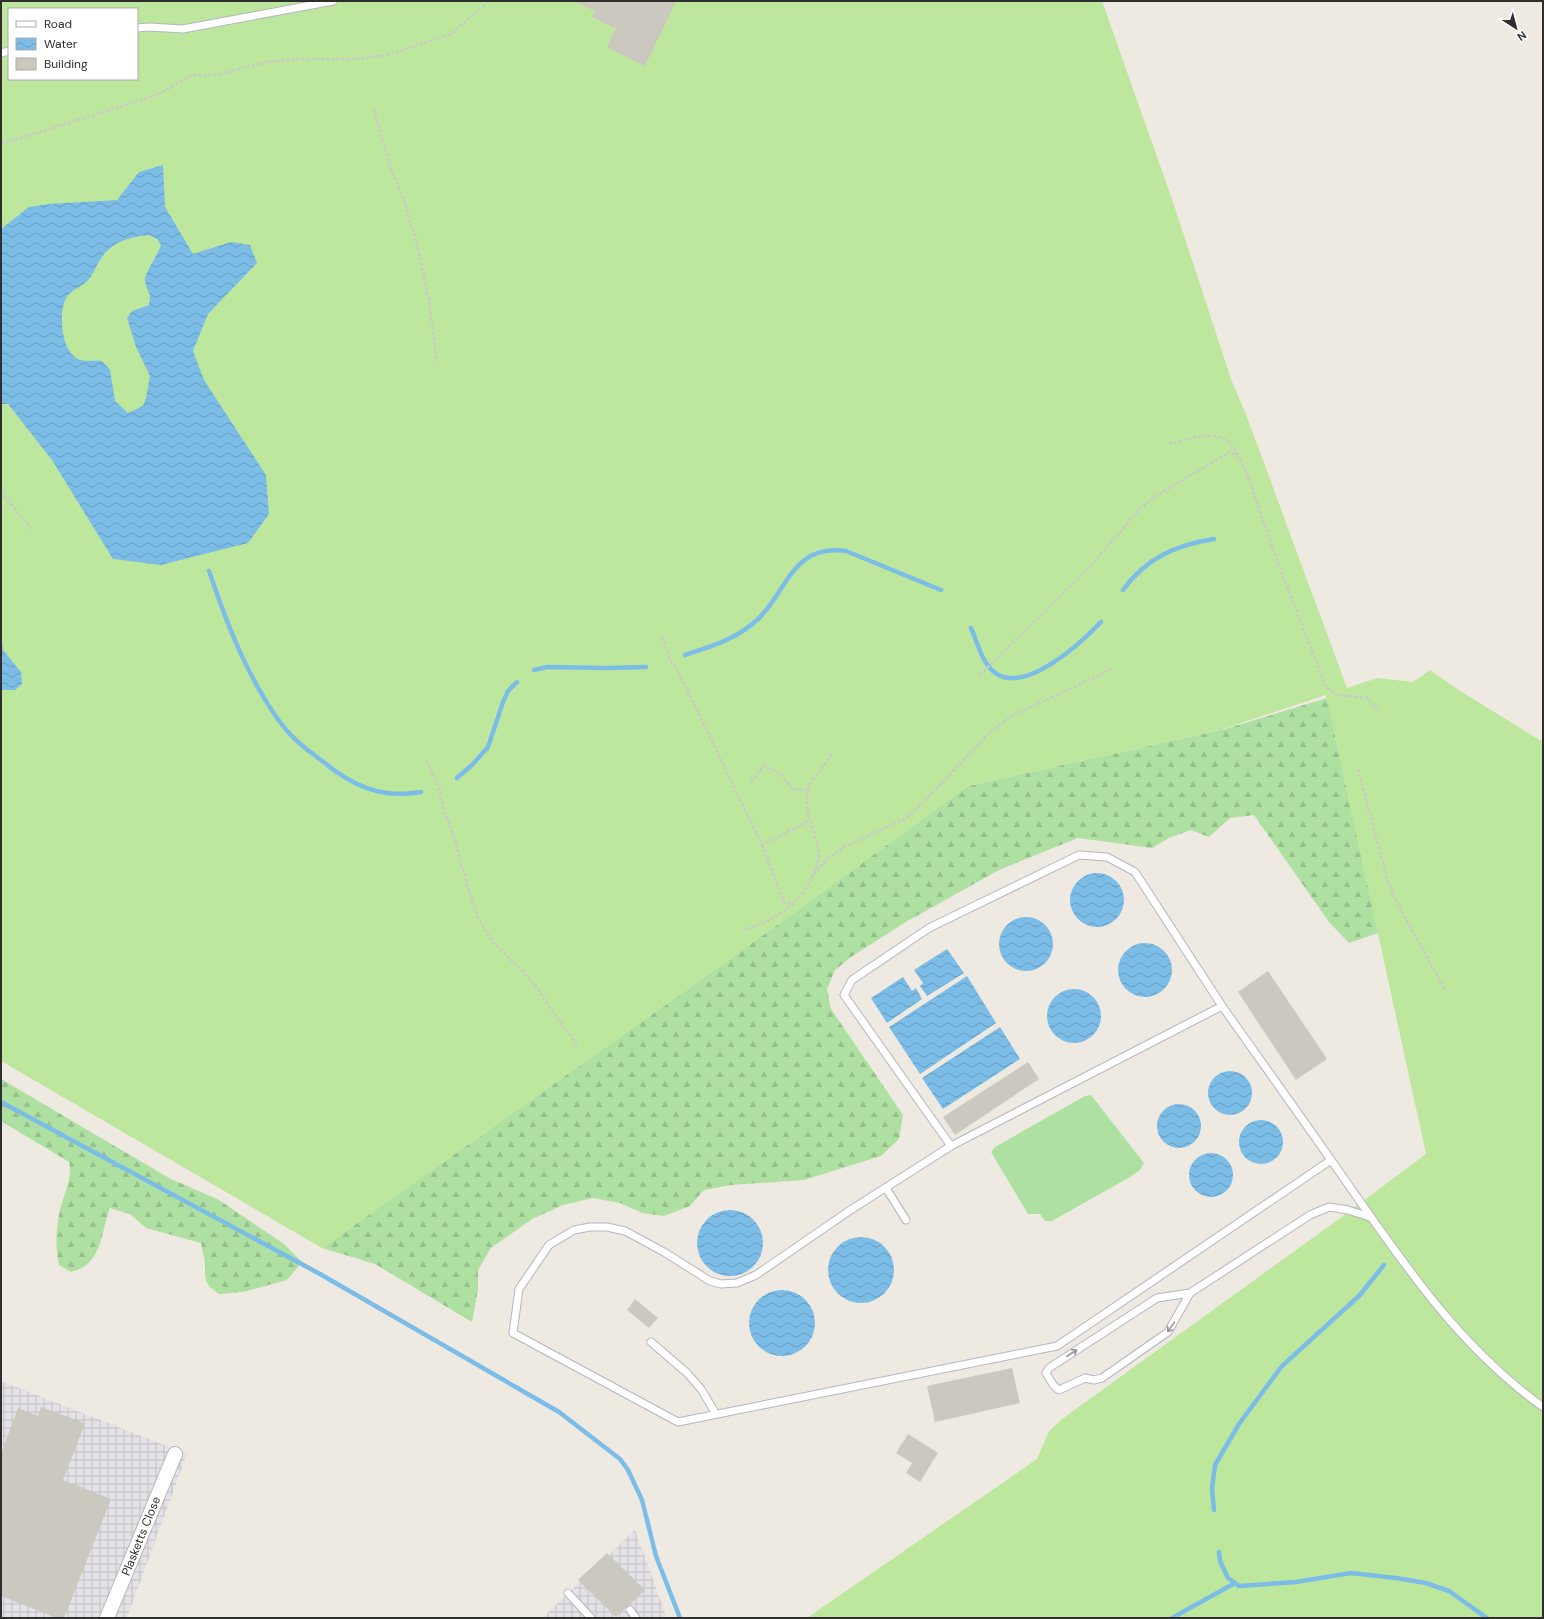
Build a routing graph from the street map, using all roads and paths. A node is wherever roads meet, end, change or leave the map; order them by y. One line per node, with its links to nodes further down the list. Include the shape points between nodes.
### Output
1 (334, 1): 3 (lane, via 189,28)
2 (489, 1): 5 (path, via 450,34 407,49 356,59 268,62 219,75 192,75 157,95)
3 (138, 28)
4 (374, 110): 6 (path, via 416,241 429,300)
5 (1, 144)
6 (437, 363)
7 (1169, 444): 8 (path, via 1210,436 1230,443)
8 (1239, 458): 13 (path, via 1230,452 1223,455 1214,463 1154,497 1139,510 1086,571); 14 (path, via 1326,687 1338,695 1368,698)
9 (1, 492): 10 (path)
10 (31, 529)
11 (662, 637): 21 (path)
12 (1112, 668): 22 (path, via 1001,723 922,804 904,819 848,845 828,858)
13 (980, 675)
14 (1379, 712)
15 (832, 752): 19 (path, via 829,762 815,775)
16 (426, 760): 27 (path, via 439,788 479,920 492,942 537,988)
17 (1358, 769): 25 (path, via 1388,882)
18 (751, 782): 19 (path, via 763,766 777,771 787,784 799,791)
19 (809, 790): 20 (path)
20 (809, 821): 21 (path); 22 (path, via 820,854)
21 (762, 845): 23 (path, via 784,902)
22 (814, 874): 23 (path, via 811,883)
23 (792, 903): 24 (path, via 788,909 761,925)
24 (743, 930)
25 (1445, 990)
26 (1222, 1006): 28 (lane); 28 (lane, via 1135,872 1107,857 1079,856 929,928 852,980 844,995); 29 (lane)
27 (578, 1046)
28 (951, 1146): 30 (lane)
29 (1331, 1160): 31 (lane); 36 (lane, via 1057,1346)
30 (886, 1188): 32 (lane); 36 (lane, via 756,1276 737,1284 710,1281 643,1240 625,1231 607,1227 574,1230 549,1246 538,1258 519,1289 513,1333 678,1422)
31 (1370, 1217): 33 (lane, via 1329,1207 1310,1215); 35 (lane, via 1437,1307 1487,1361)
32 (906, 1220)
33 (1190, 1293): 33 (lane, one-way to 33, via 1168,1332 1102,1378 1085,1378 1059,1390 1046,1373 1049,1368 1157,1298)
34 (651, 1342): 36 (lane, via 687,1373 701,1389)
35 (1543, 1407)
36 (716, 1414)
37 (175, 1454): 40 (street, Plasketts Close)
38 (568, 1593): 41 (lane)
39 (630, 1610): 42 (lane)
40 (107, 1618)
41 (591, 1618)
42 (636, 1618)

